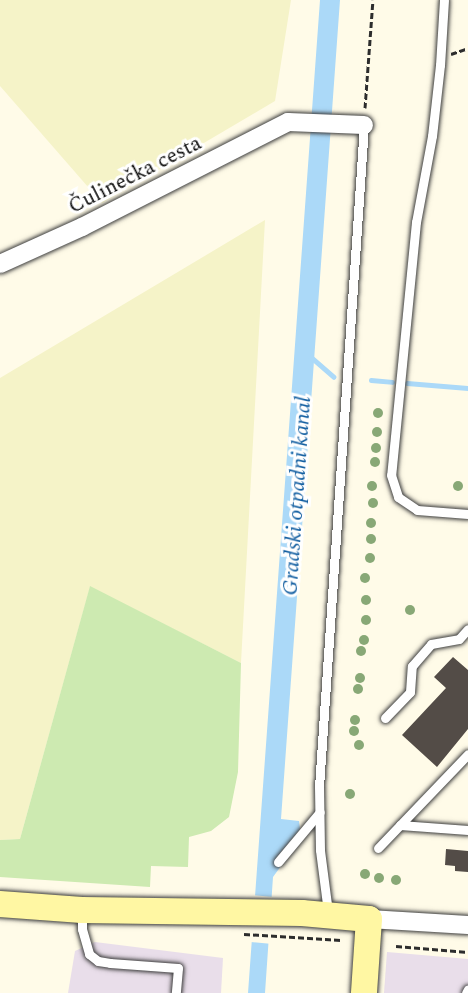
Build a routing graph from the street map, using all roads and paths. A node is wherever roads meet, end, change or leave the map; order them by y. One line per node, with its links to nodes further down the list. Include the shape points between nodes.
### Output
1 (373, 0): 5 (path)
2 (444, 0): 4 (lane)
3 (468, 48): 4 (path)
4 (441, 57): 7 (lane, via 416,222 391,475 398,497 417,510)
5 (356, 125): 6 (street, Čulinečka cesta, via 292,123); 11 (lane)
6 (0, 264)
7 (468, 514)
8 (468, 629): 9 (lane, via 459,639 431,644 412,666 410,692)
9 (385, 718)
10 (468, 754): 12 (lane)
11 (320, 812): 15 (lane); 18 (lane)
12 (400, 825): 13 (lane); 14 (lane)
13 (468, 830)
14 (378, 848)
15 (278, 862)
16 (0, 904): 17 (street)
17 (82, 910): 20 (street); 25 (lane, via 89,954 110,963 177,968)
18 (328, 915): 19 (street); 20 (street, via 302,913)
19 (369, 919): 21 (street); 26 (street)
20 (230, 922): 22 (path, via 301,938)
21 (468, 925)
22 (341, 940)
23 (396, 946): 24 (path)
24 (468, 952)
25 (176, 993)
26 (364, 993)

